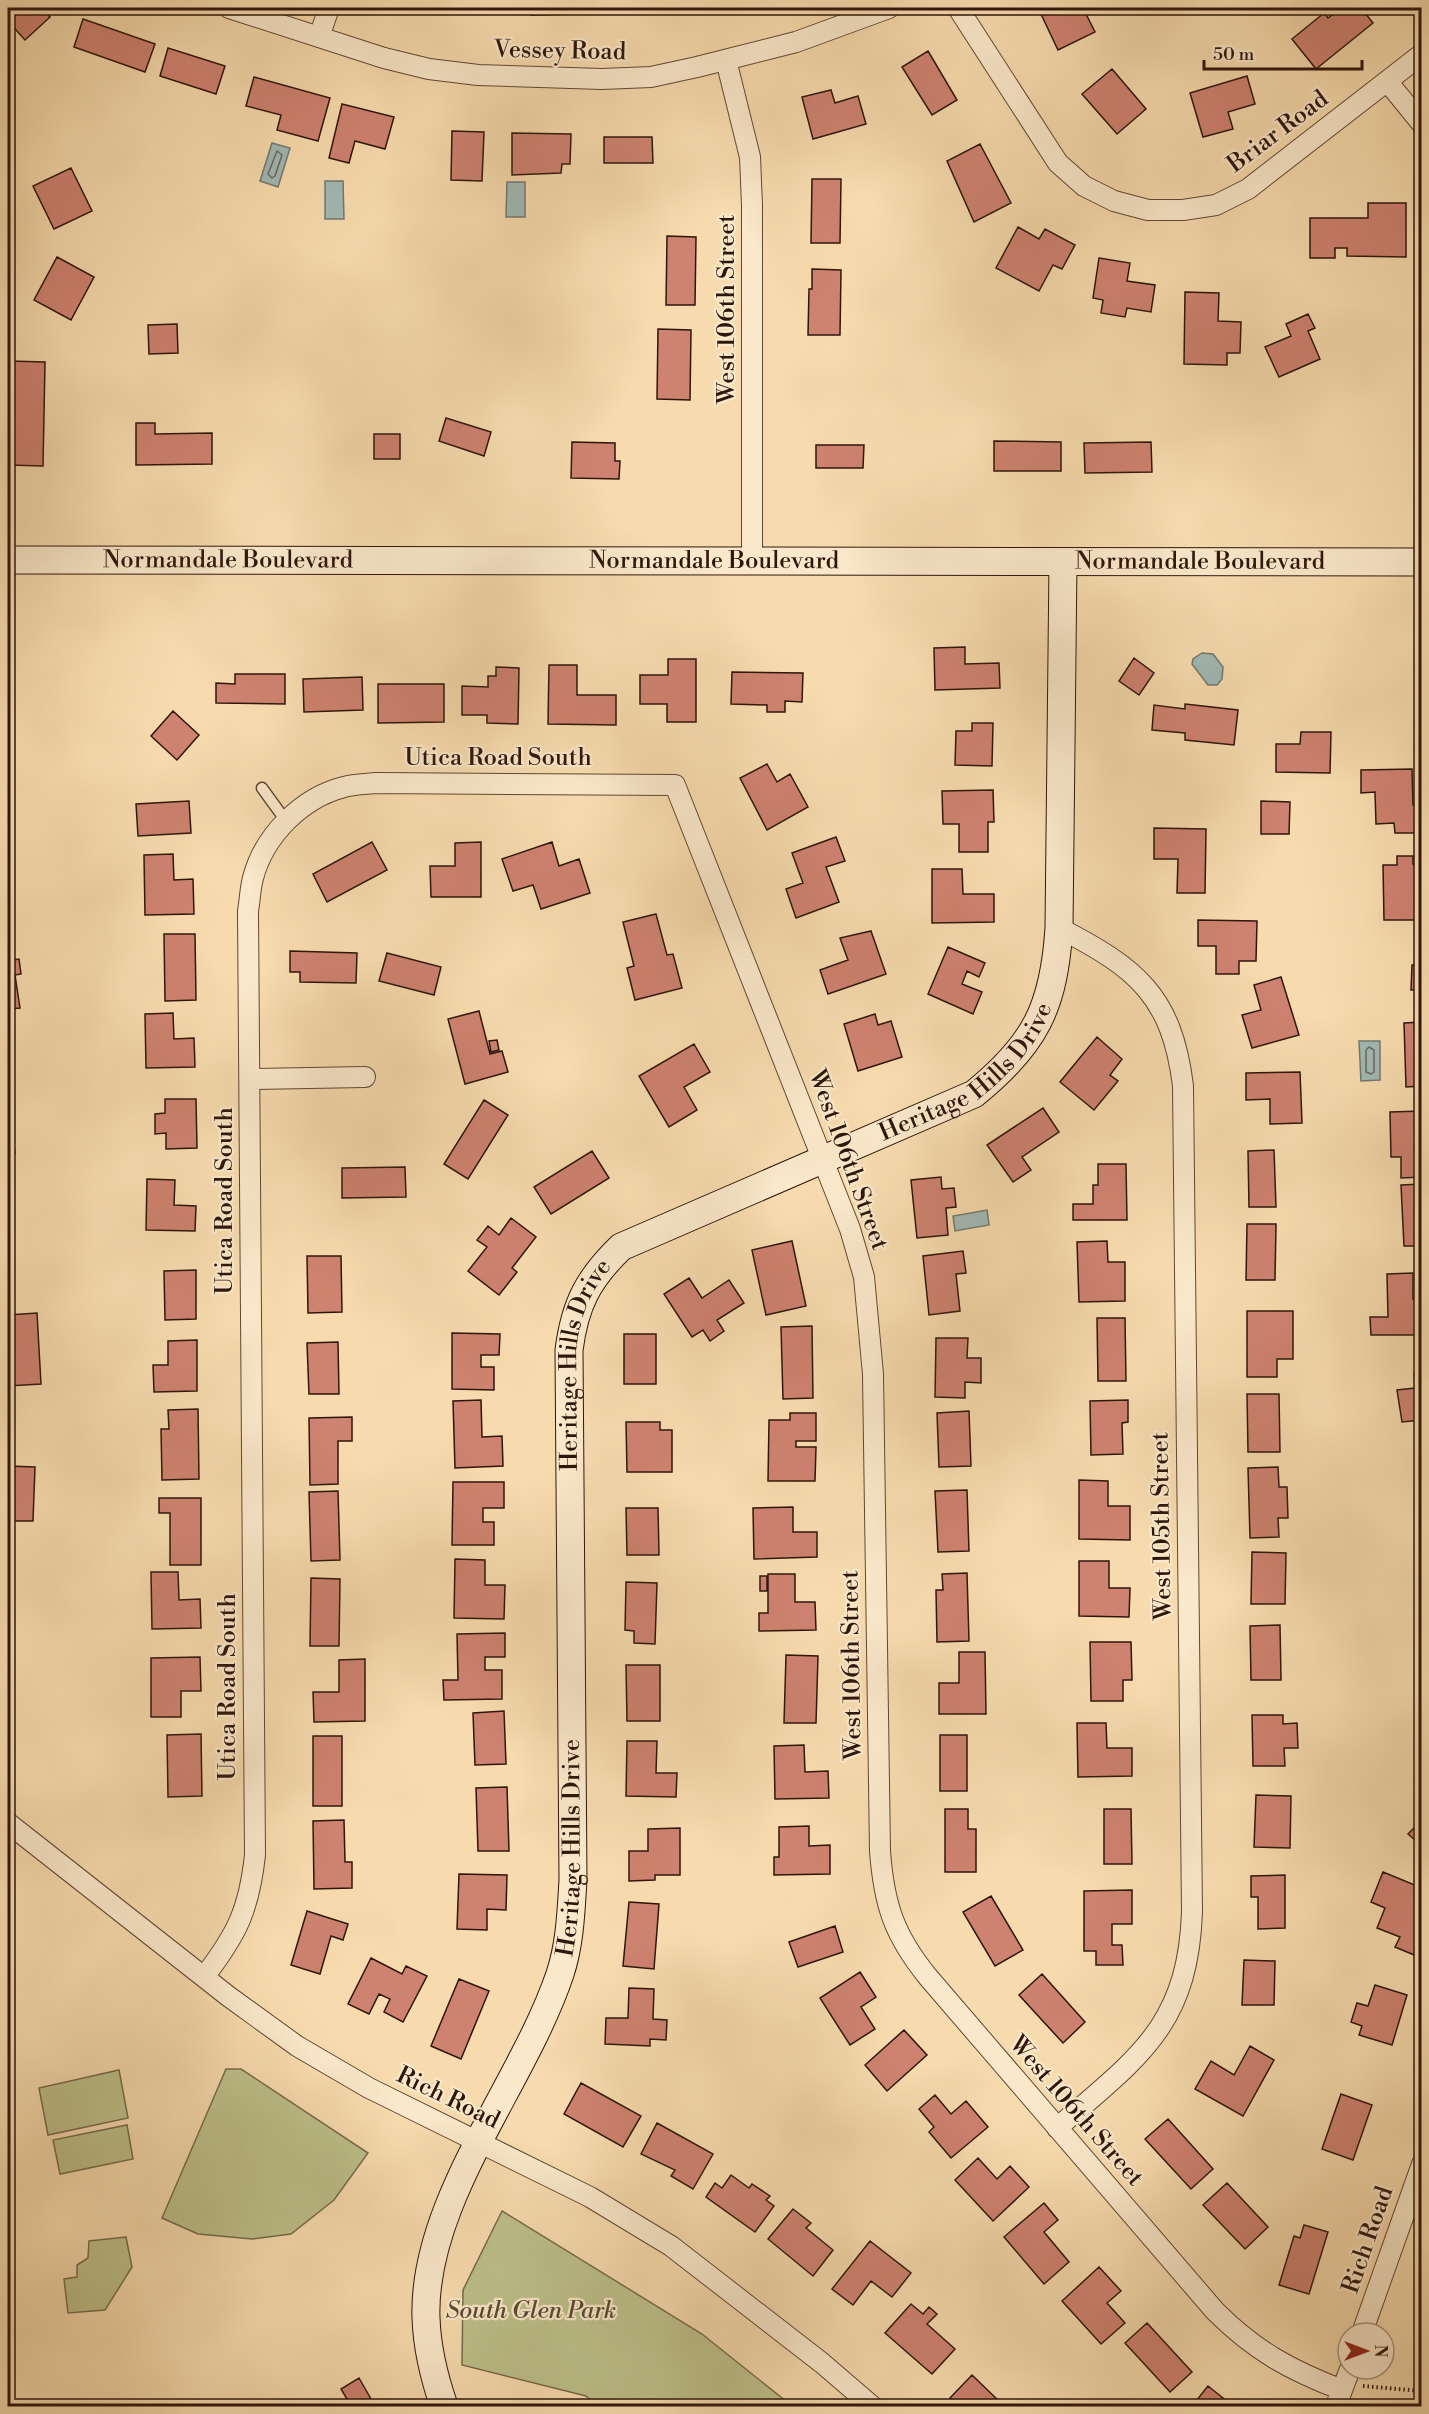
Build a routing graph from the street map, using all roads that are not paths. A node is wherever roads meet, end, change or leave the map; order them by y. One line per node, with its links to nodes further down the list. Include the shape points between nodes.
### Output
1 (229, 8): 5 (street, Vessey Road)
2 (329, 8): 5 (street)
3 (889, 8): 7 (street, Vessey Road, via 795,42)
4 (958, 8): 8 (street, Briar Road, via 1058,163 1084,186 1114,201 1148,210 1216,205 1248,189)
5 (319, 37): 7 (street, Vessey Road, via 429,69 477,75 651,77)
6 (1422, 54): 8 (street, Briar Road)
7 (726, 60): 11 (street, West 106th Street, via 750,157)
8 (1387, 81): 9 (street)
9 (1422, 124)
10 (8, 560): 11 (street, Normandale Boulevard)
11 (752, 561): 12 (street, Normandale Boulevard)
12 (1063, 562): 13 (street, Normandale Boulevard); 17 (street, Heritage Hills Drive)
13 (1422, 562)
14 (675, 785): 16 (street, Utica Road South, via 376,783 344,787 313,800); 20 (street, West 106th Street)
15 (262, 788): 16 (lane)
16 (286, 821): 19 (street, Utica Road South, via 266,846 253,878 248,911)
17 (1059, 928): 20 (street, Heritage Hills Drive, via 1057,966 1047,1004 1029,1038 1005,1069 974,1094); 23 (street, West 105th Street, via 1104,951 1130,970 1169,1023 1179,1054 1183,1086 1192,1912 1191,1947 1183,1983 1168,2015 1148,2046)
18 (365, 1077): 19 (street)
19 (250, 1078): 22 (street, Utica Road South, via 255,1855 251,1890 240,1924)
20 (823, 1161): 23 (street, West 106th Street, via 864,1277 870,1325 883,1886 907,1951); 24 (street, Heritage Hills Drive, via 621,1247 584,1292 573,1321 569,1350 573,1868 570,1926 561,1972 545,2015)
21 (8, 1823): 22 (street, Rich Road)
22 (204, 1977): 24 (street, Rich Road, via 297,2046 369,2088)
23 (1057, 2128): 27 (street, West 106th Street, via 1244,2340 1278,2363)
24 (480, 2142): 28 (street, Heritage Hills Drive, via 443,2218 429,2267 426,2317 431,2367); 29 (street, Rich Road, via 590,2197 671,2246)
25 (1422, 2164): 26 (street, Rich Road)
26 (1366, 2321)
27 (1343, 2387)
28 (444, 2406)
29 (872, 2406)

